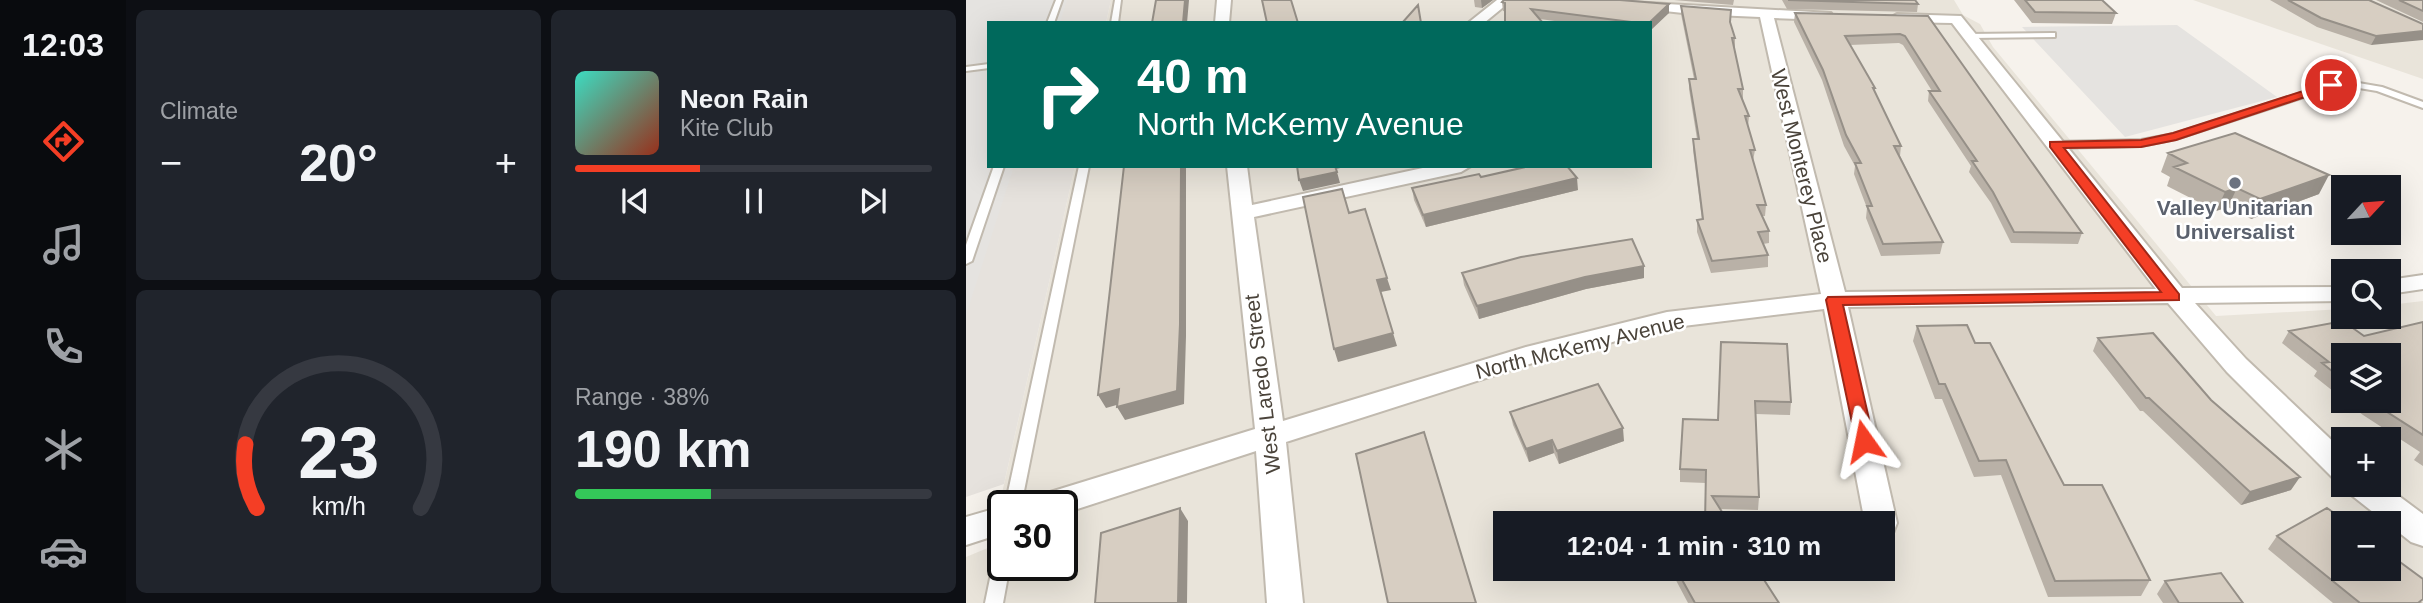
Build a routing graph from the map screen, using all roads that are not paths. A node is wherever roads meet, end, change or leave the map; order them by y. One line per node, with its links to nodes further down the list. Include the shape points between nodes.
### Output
1 (1059, 0): 9 (lane)
2 (1118, 0): 10 (lane)
3 (1224, 0): 11 (street)
4 (1505, 0): 12 (street)
5 (1601, 0): 6 (street)
6 (1766, 15): 7 (street); 29 (street, West Monterey Place)
7 (1837, 16)
8 (1877, 17): 13 (street)
9 (1051, 21)
10 (1114, 21)
11 (1222, 21)
12 (1478, 21)
13 (1963, 27): 14 (lane); 18 (street)
14 (2052, 34)
15 (987, 66): 16 (lane)
16 (966, 69)
17 (2423, 105): 18 (lane, via 2342,82 2176,136 2141,143)
18 (2054, 145): 28 (street)
19 (998, 168): 24 (lane)
20 (1084, 168): 32 (lane)
21 (1237, 168): 23 (street, West Laredo Street)
22 (1452, 168): 23 (street)
23 (1242, 213): 30 (street, West Laredo Street)
24 (966, 261)
25 (2423, 282): 26 (street)
26 (2401, 285)
27 (2331, 294): 28 (street, North McKemy Avenue)
28 (2173, 297): 29 (street, North McKemy Avenue); 31 (street, via 2285,418)
29 (1834, 300): 30 (street, North McKemy Avenue, via 1667,320 1535,353); 35 (street, West Monterey Place)
30 (1270, 435): 33 (street, North McKemy Avenue); 41 (street, West Laredo Street)
31 (2331, 458)
32 (1016, 490)
33 (1078, 496)
34 (2377, 497): 38 (street)
35 (1879, 511)
36 (987, 524): 37 (street)
37 (966, 531)
38 (2423, 532)
39 (998, 581): 40 (lane)
40 (994, 603)
41 (1285, 603)

